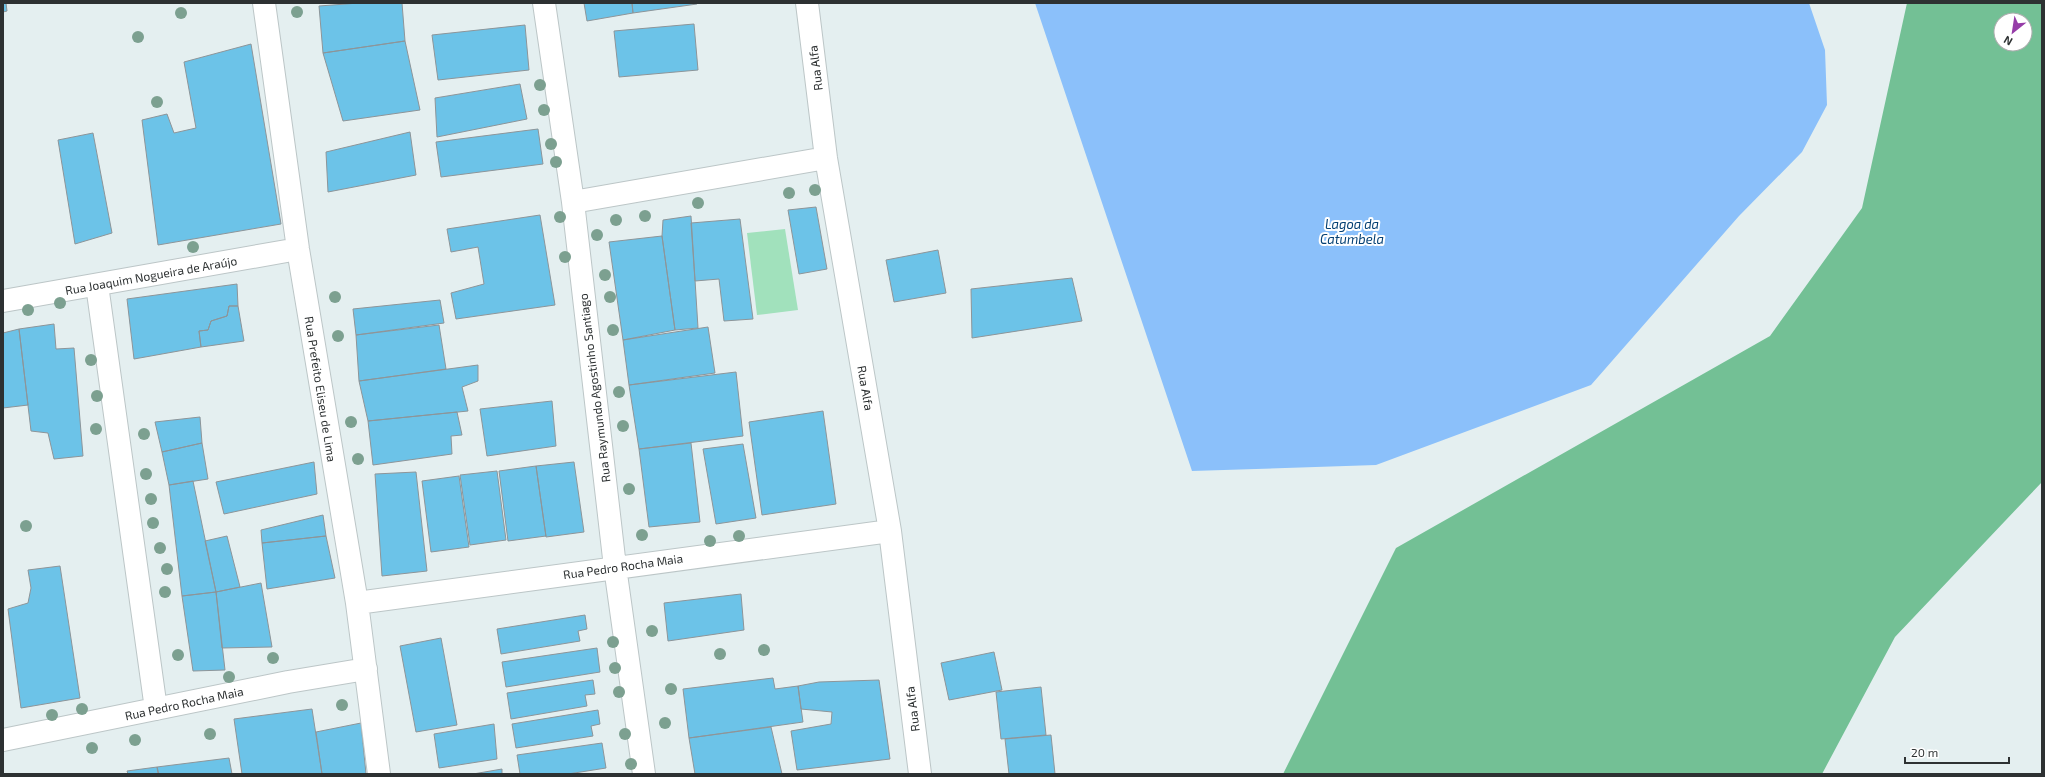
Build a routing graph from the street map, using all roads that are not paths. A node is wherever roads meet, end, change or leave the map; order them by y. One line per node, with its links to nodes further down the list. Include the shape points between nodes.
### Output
1 (264, 3): 6 (street, Rua Prefeito Eliseu de Lima)
2 (544, 3): 5 (street, Rua Raymundo Agostinho Santiago)
3 (807, 3): 4 (street, Rua Alfa)
4 (826, 158): 5 (street); 9 (street, Rua Alfa)
5 (573, 202): 10 (street, Rua Raymundo Agostinho Santiago)
6 (298, 250): 7 (street, Rua Joaquim Nogueira de Araújo); 11 (street, Rua Prefeito Eliseu de Lima)
7 (97, 284): 8 (street, Rua Joaquim Nogueira de Araújo); 13 (street)
8 (3, 301)
9 (890, 531): 10 (street, Rua Pedro Rocha Maia); 17 (street, Rua Alfa)
10 (615, 567): 11 (street, Rua Pedro Rocha Maia); 16 (street, Rua Raymundo Agostinho Santiago)
11 (356, 603): 12 (street, Rua Prefeito Eliseu de Lima)
12 (366, 669): 13 (street, Rua Pedro Rocha Maia); 15 (street, Rua Prefeito Eliseu de Lima)
13 (156, 709): 14 (street, Rua Pedro Rocha Maia)
14 (3, 740)
15 (379, 774)
16 (644, 774)
17 (920, 774)

